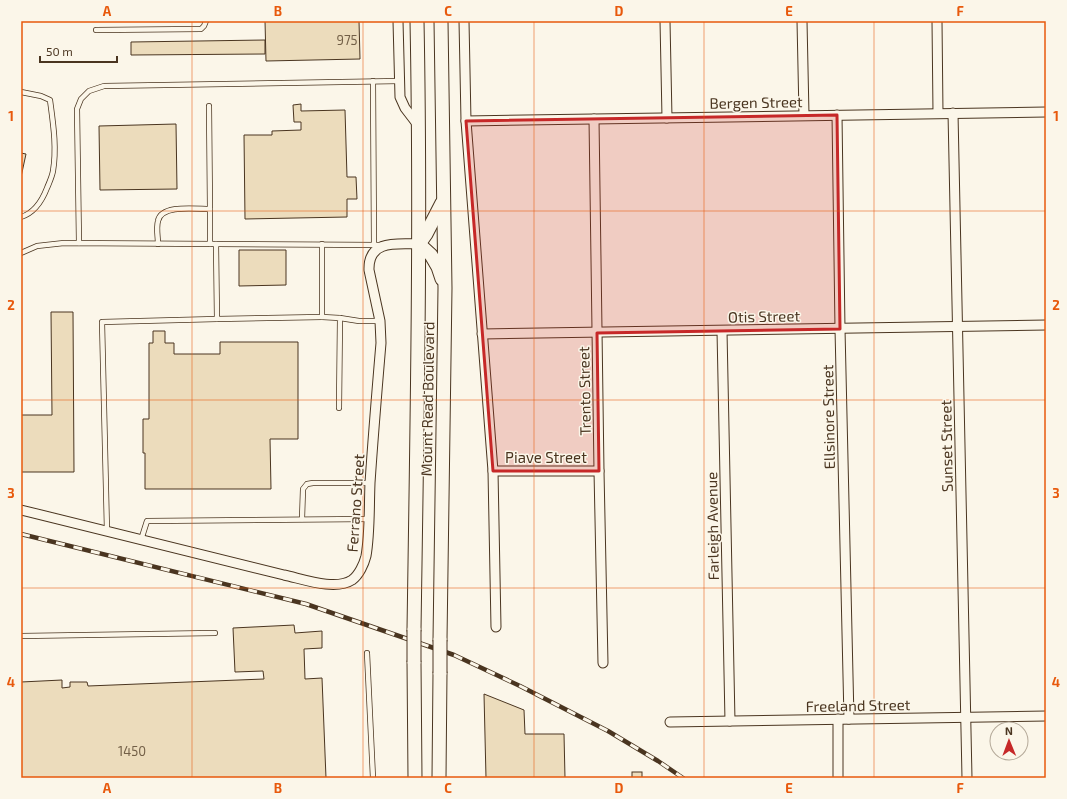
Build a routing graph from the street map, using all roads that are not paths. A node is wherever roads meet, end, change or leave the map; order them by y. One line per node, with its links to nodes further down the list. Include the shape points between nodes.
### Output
1 (206, 21): 9 (lane, via 201,29)
2 (398, 21): 10 (street)
3 (417, 21): 22 (main road, Mount Read Boulevard)
4 (442, 21): 23 (main road, Mount Read Boulevard)
5 (464, 21): 21 (street)
6 (665, 21): 19 (street)
7 (802, 21): 17 (street)
8 (937, 21): 15 (street)
9 (96, 30)
10 (400, 81): 11 (lane); 22 (street, via 402,103)
11 (373, 82): 26 (lane, via 104,86 89,91 81,98 77,109); 32 (lane)
12 (21, 92): 25 (lane, via 50,100 55,140 53,172 45,194 33,211)
13 (209, 106): 24 (lane)
14 (1046, 112): 16 (street, Bergen Street)
15 (938, 113): 16 (street, Bergen Street); 18 (street, Bergen Street)
16 (953, 113): 41 (street, Sunset Street)
17 (804, 115): 18 (street, Bergen Street); 19 (street, Bergen Street)
18 (837, 115): 42 (street, Ellsinore Street)
19 (667, 118): 20 (street, Bergen Street)
20 (594, 119): 21 (street, Bergen Street); 44 (street, Trento Street)
21 (466, 121): 45 (street)
22 (419, 126): 31 (main road, Mount Read Boulevard)
23 (444, 199): 31 (main road); 35 (main road, Mount Read Boulevard)
24 (210, 209): 27 (lane, via 167,210 158,221); 28 (lane)
25 (21, 217)
26 (80, 243): 27 (lane); 34 (lane, via 38,246)
27 (158, 244): 28 (lane)
28 (210, 244): 29 (lane)
29 (216, 244): 30 (lane); 38 (lane)
30 (322, 244): 32 (lane); 36 (lane)
31 (419, 244): 33 (street); 35 (main road, via 431,255); 67 (main road, Mount Read Boulevard, bridge, via 414,630)
32 (374, 245): 33 (lane)
33 (387, 245): 39 (street, Ferrano Street, via 378,248 369,264)
34 (21, 253)
35 (445, 288): 68 (main road, Mount Read Boulevard, bridge)
36 (322, 317): 37 (lane); 38 (lane)
37 (340, 318): 39 (lane); 46 (lane)
38 (217, 319): 53 (lane, via 102,322)
39 (380, 321): 49 (street, Ferrano Street, via 381,343)
40 (1046, 325): 41 (street, Otis Street)
41 (958, 327): 42 (street, Otis Street); 61 (street, Sunset Street)
42 (840, 329): 43 (street, Otis Street); 63 (street, Ellsinore Street)
43 (722, 331): 44 (street, Otis Street); 64 (street, Farleigh Avenue)
44 (597, 333): 45 (street, Otis Street); 48 (street, Trento Street)
45 (482, 334): 47 (street)
46 (339, 408)
47 (493, 471): 48 (street, Piave Street); 55 (street)
48 (598, 471): 59 (street, Trento Street)
49 (370, 483): 51 (lane, via 307,484 303,489); 52 (street, Ferrano Street)
50 (21, 510): 53 (street, Ferrano Street)
51 (302, 519): 52 (lane); 54 (lane, via 147,520)
52 (369, 519): 54 (street, Ferrano Street, via 366,558 361,570 353,580 339,585 290,577)
53 (107, 532): 54 (street, Ferrano Street)
54 (141, 540)
55 (496, 627)
56 (215, 633): 57 (lane)
57 (21, 636)
58 (367, 653): 66 (lane)
59 (603, 663)
60 (1046, 716): 61 (street, Freeland Street)
61 (965, 717): 63 (street, Freeland Street); 70 (street, Sunset Street)
62 (838, 719): 63 (street, Freeland Street); 64 (street, Freeland Street); 69 (street)
63 (849, 719)
64 (730, 721): 65 (street, Freeland Street)
65 (670, 722)
66 (373, 778)
67 (415, 778)
68 (439, 778)
69 (838, 778)
70 (967, 778)

